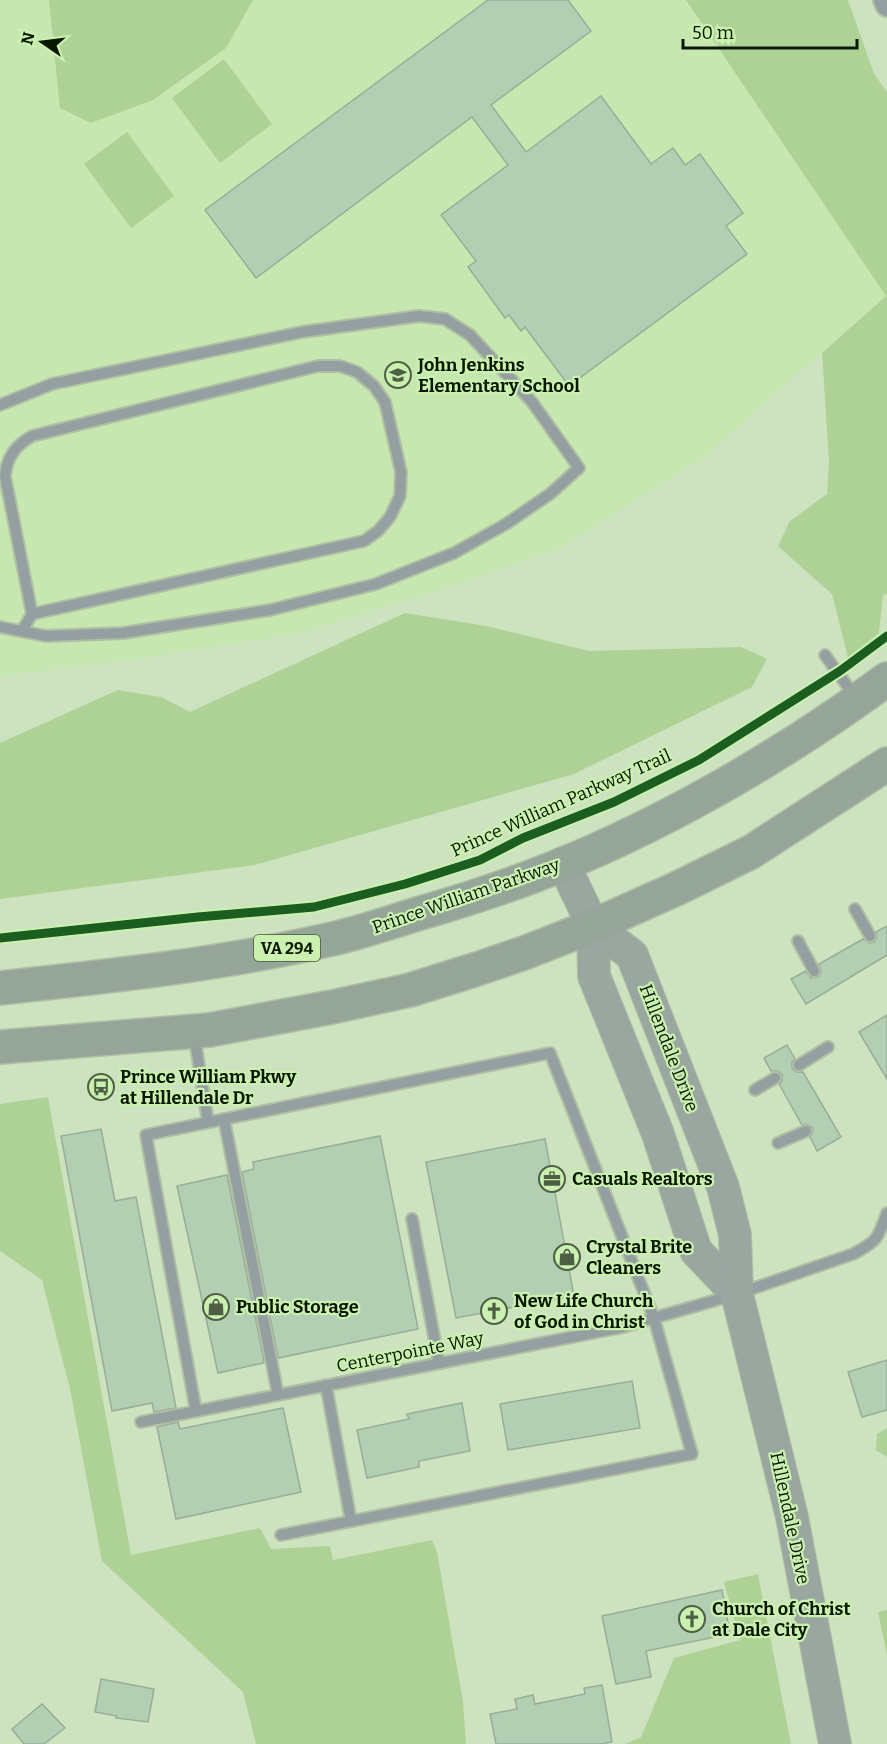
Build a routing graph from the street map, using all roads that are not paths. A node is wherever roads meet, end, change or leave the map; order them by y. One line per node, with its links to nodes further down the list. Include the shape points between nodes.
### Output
1 (885, 0): 2 (street)
2 (887, 5)
3 (0, 405): 6 (lane, via 52,384 302,332 419,316 445,319 471,335 532,402 579,468 506,524 454,553 376,584 270,610 123,633 46,636)
4 (32, 614): 4 (lane, via 364,541 390,517 400,496 401,472 385,402 375,386 357,372 340,366 318,366 32,436 21,443 6,464 6,489); 6 (lane)
5 (0, 627): 6 (lane)
6 (22, 632)
7 (825, 655): 9 (lane)
8 (887, 679): 9 (highway, Prince William Parkway / VA 294)
9 (857, 701): 11 (highway, Prince William Parkway / VA 294, via 702,797)
10 (887, 764): 13 (highway, via 751,852)
11 (563, 864): 13 (main road, Hillendale Drive); 17 (highway, Prince William Parkway / VA 294, via 470,898 338,938 227,960)
12 (855, 909): 14 (lane)
13 (593, 926): 18 (highway, via 410,990); 30 (main road, Hillendale Drive, via 594,976 658,1134 696,1251); 30 (main road, Hillendale Drive, via 632,955 639,972 723,1187 735,1235)
14 (870, 936)
15 (798, 941): 16 (lane)
16 (814, 970)
17 (0, 988)
18 (193, 1032): 19 (highway); 25 (lane)
19 (0, 1047)
20 (828, 1047): 21 (lane)
21 (799, 1065)
22 (775, 1078): 23 (lane)
23 (755, 1090)
24 (224, 1119): 25 (lane); 31 (lane, via 550,1053); 34 (lane)
25 (208, 1122): 35 (lane, via 146,1135)
26 (806, 1131): 27 (lane)
27 (778, 1143)
28 (887, 1213): 30 (lane, Centerpointe Way, via 876,1237 862,1249)
29 (412, 1220): 32 (lane)
30 (737, 1294): 31 (lane, Centerpointe Way); 39 (main road, Hillendale Drive, via 792,1517)
31 (654, 1318): 32 (lane, Centerpointe Way); 37 (lane, via 692,1454)
32 (439, 1363): 33 (lane, Centerpointe Way)
33 (326, 1385): 34 (lane, Centerpointe Way); 37 (lane)
34 (278, 1395): 35 (lane, Centerpointe Way)
35 (196, 1411): 36 (lane, Centerpointe Way)
36 (141, 1422)
37 (351, 1521): 38 (lane)
38 (281, 1535)
39 (835, 1744)

